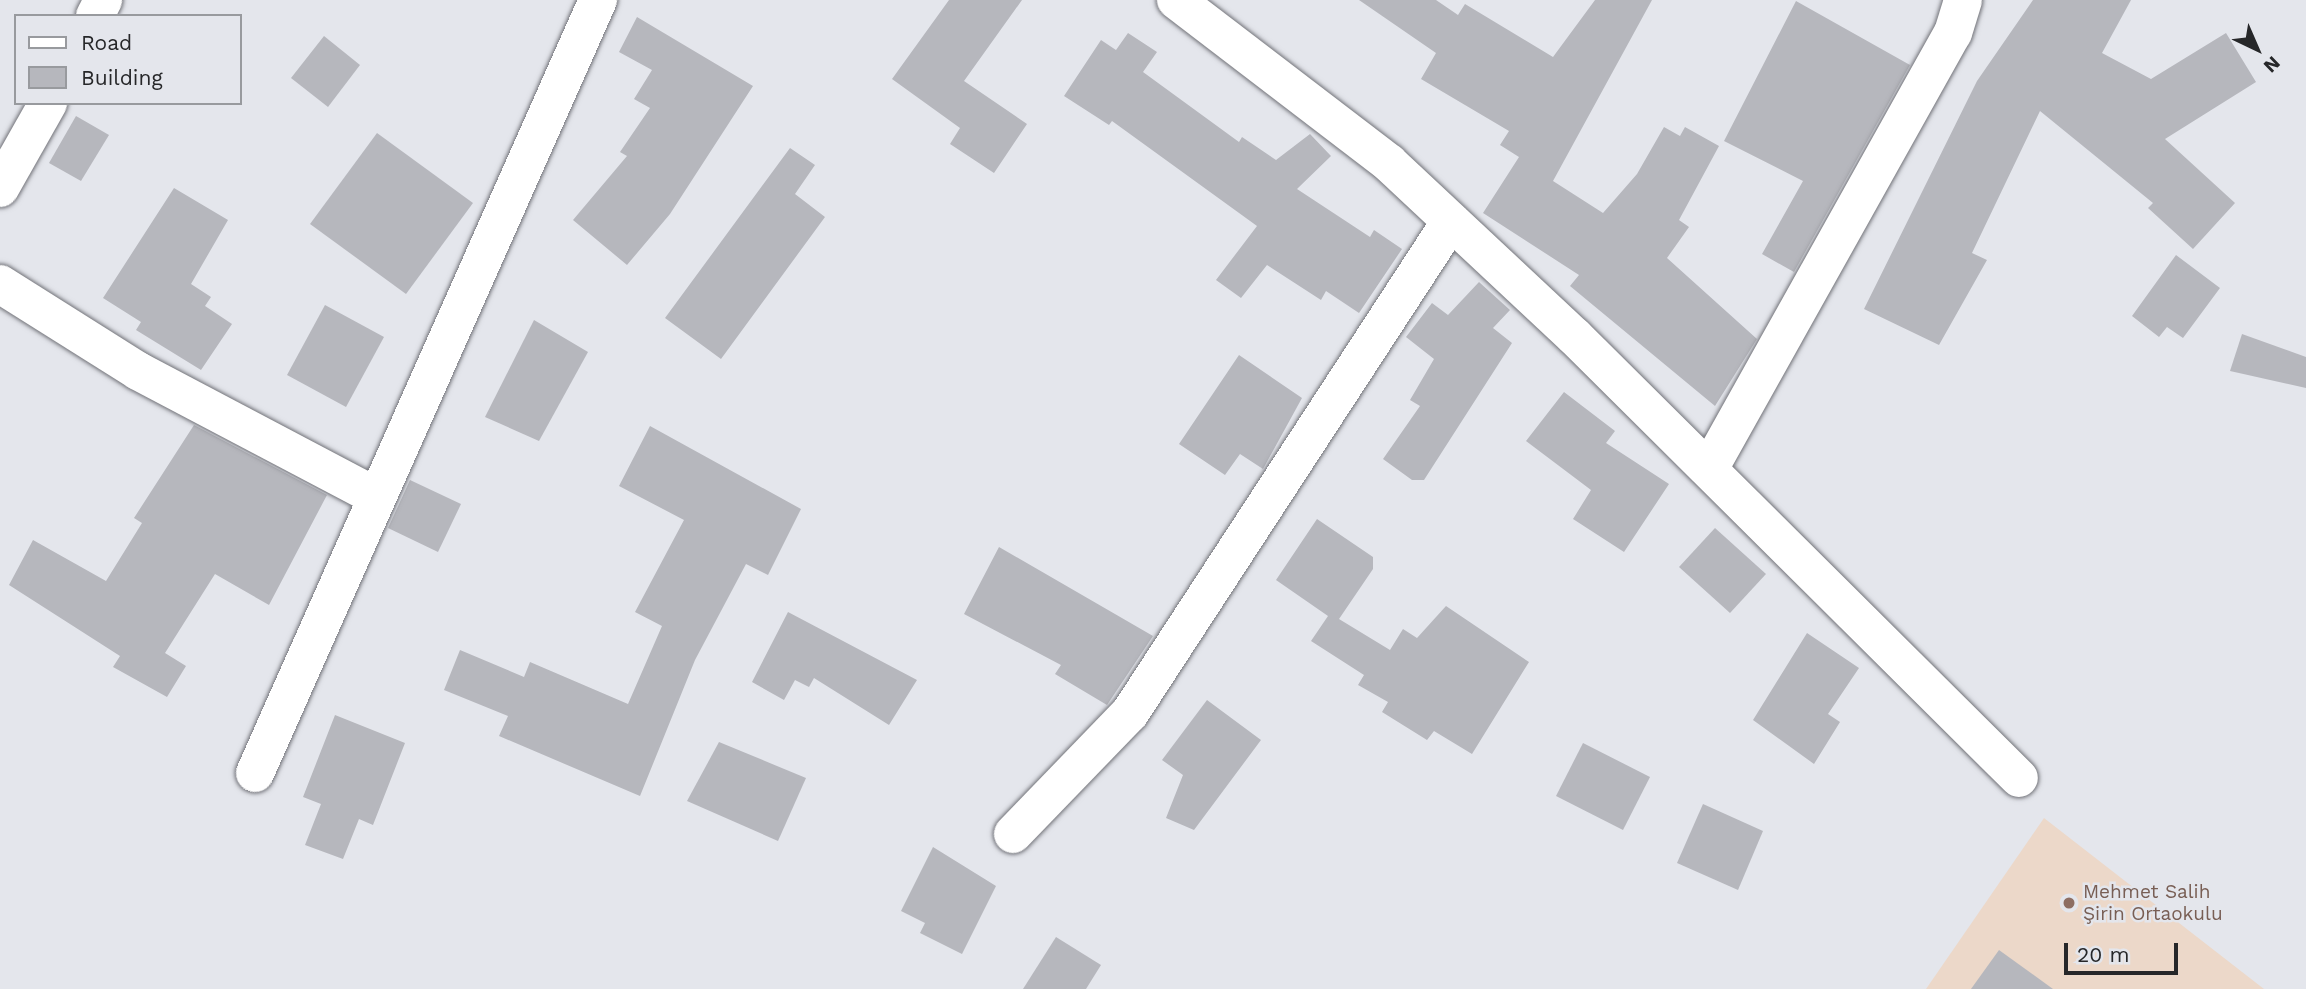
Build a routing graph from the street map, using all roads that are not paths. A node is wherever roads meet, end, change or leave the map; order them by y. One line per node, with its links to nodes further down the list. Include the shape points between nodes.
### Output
1 (598, 0): 9 (street)
2 (1177, 0): 6 (street, via 1389,163)
3 (1964, 0): 8 (street, via 1953,33)
4 (47, 105): 5 (street)
5 (0, 187)
6 (1451, 221): 8 (street); 12 (street, via 1130,713)
7 (0, 284): 9 (street, via 138,371)
8 (1709, 470): 11 (street)
9 (377, 497): 10 (street)
10 (255, 773)
11 (2019, 778)
12 (1013, 834)

